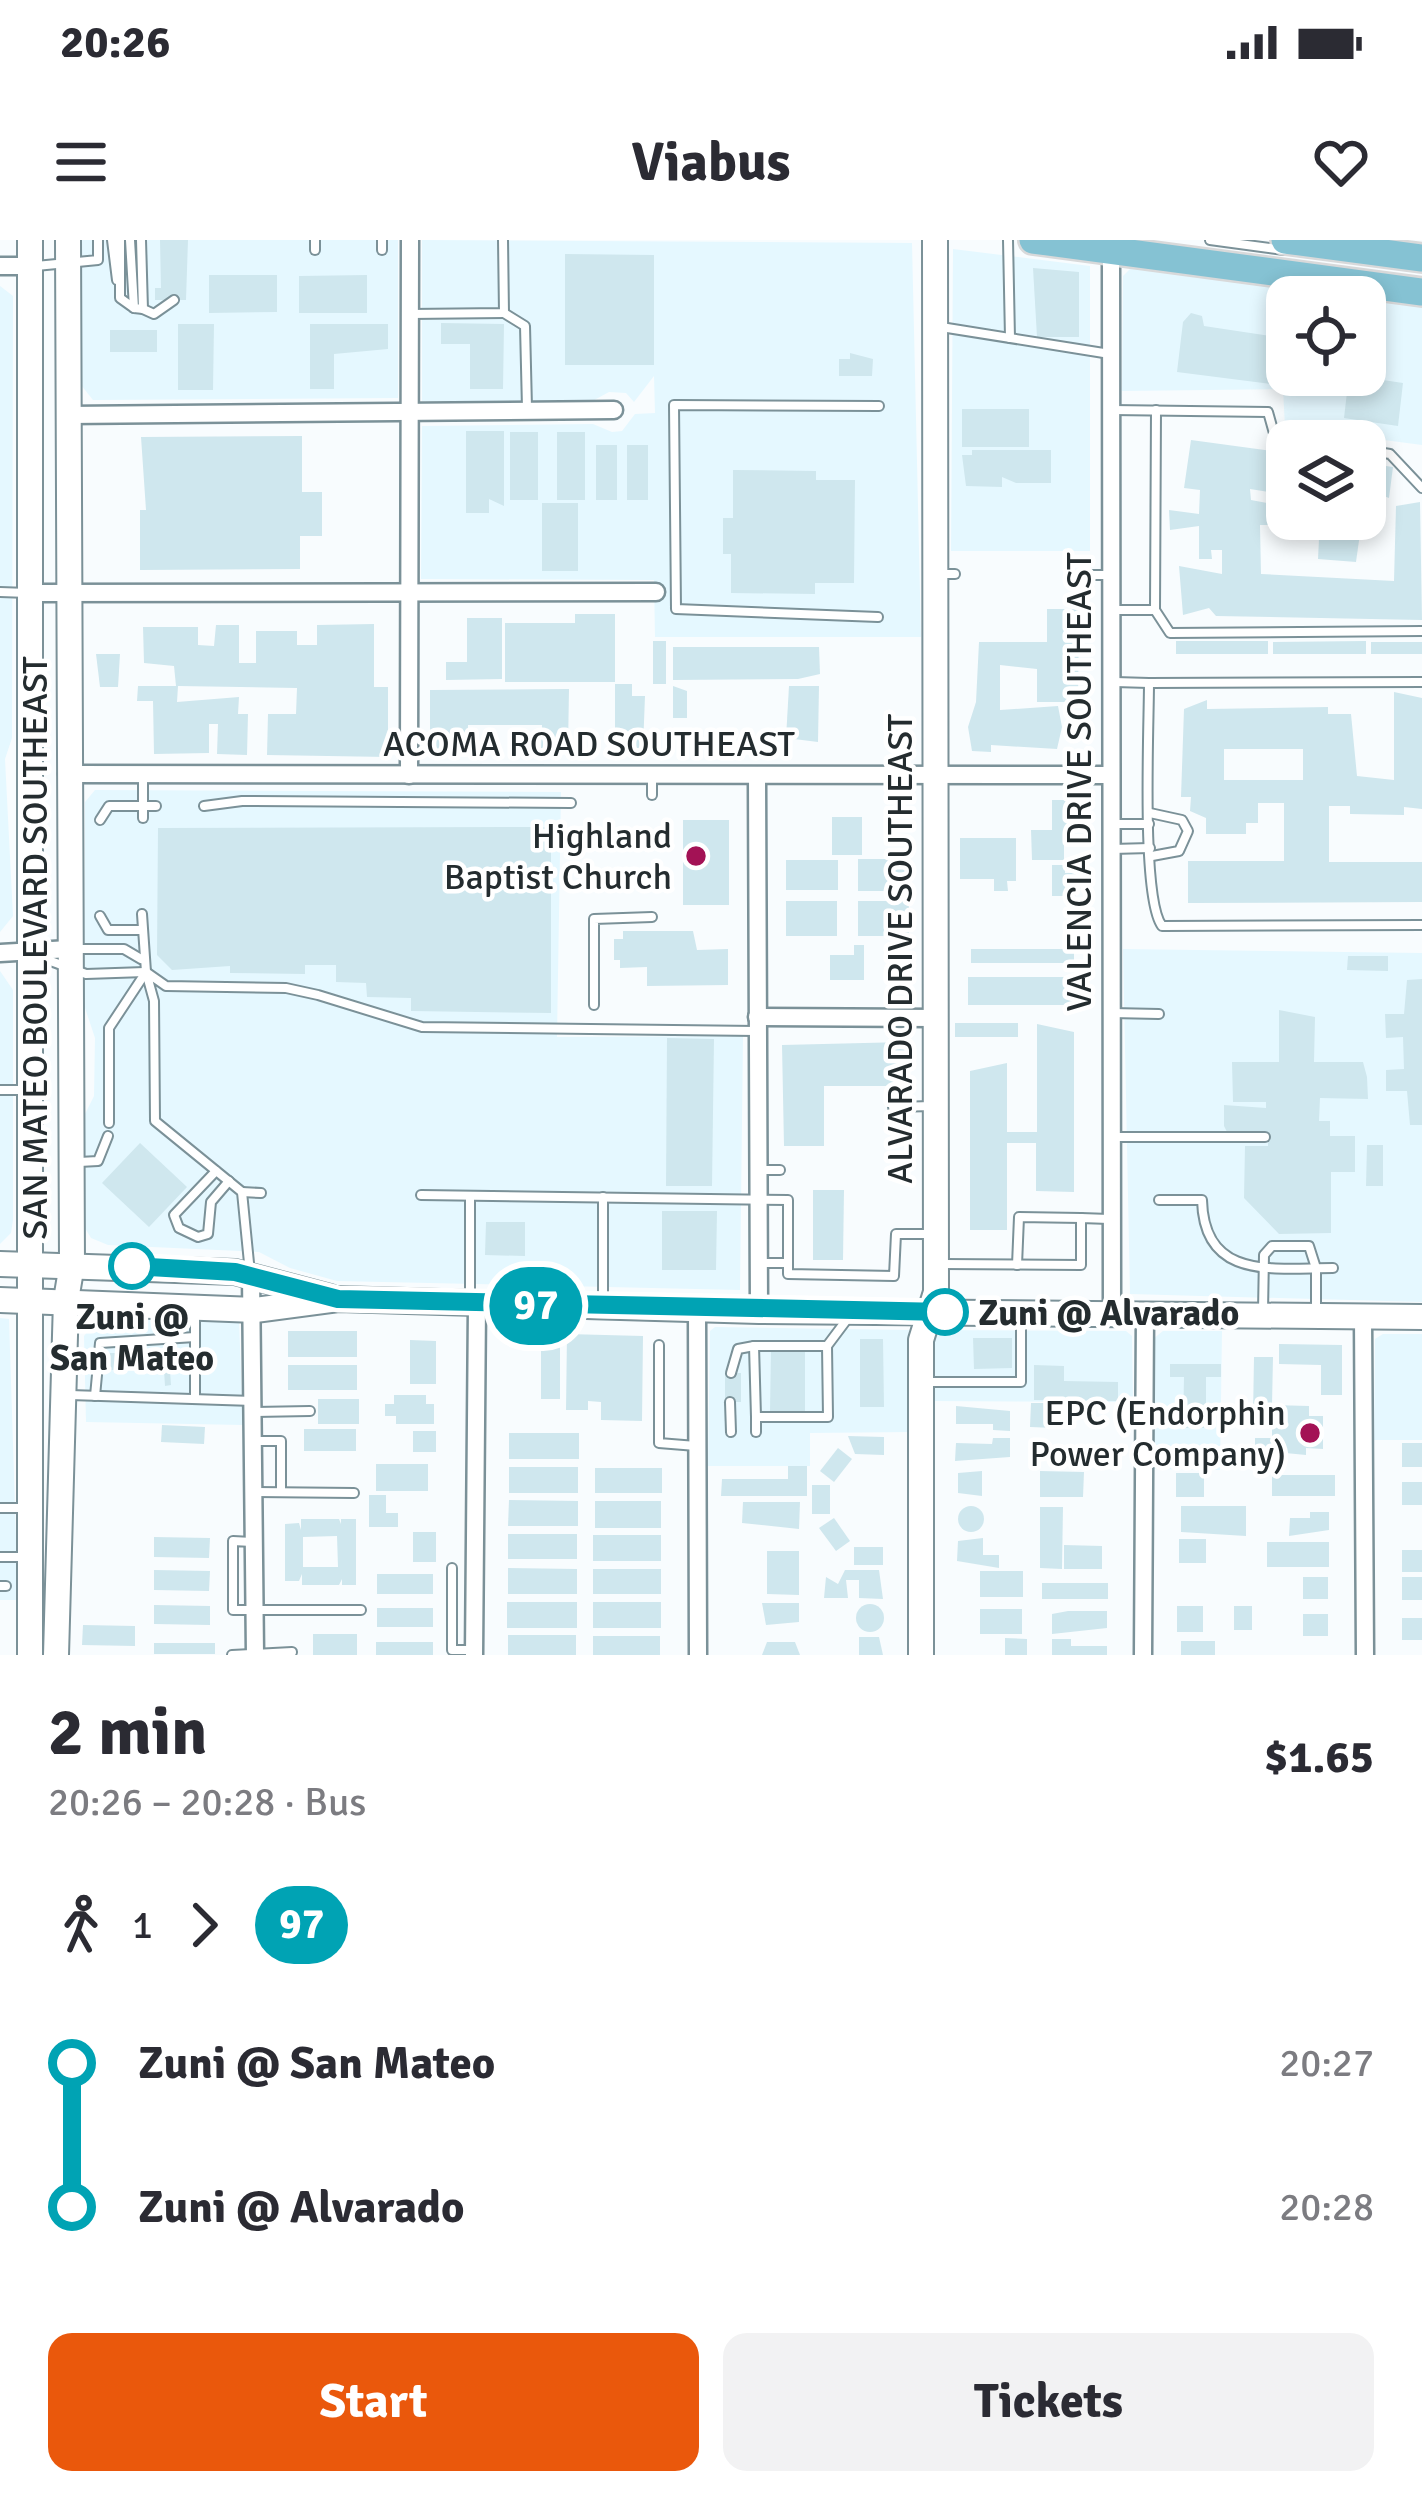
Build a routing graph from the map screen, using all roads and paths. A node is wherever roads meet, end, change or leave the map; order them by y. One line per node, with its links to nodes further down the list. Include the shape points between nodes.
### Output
1 (30, 240): 17 (street, SAN MATEO BOULEVARD SOUTHEAST)
2 (68, 240): 18 (street, SAN MATEO BOULEVARD SOUTHEAST)
3 (98, 240): 18 (lane, via 98,260)
4 (116, 240): 22 (lane, via 120,298)
5 (130, 240): 22 (lane, via 129,297)
6 (141, 240): 22 (lane)
7 (410, 240): 24 (street)
8 (503, 240): 23 (lane)
9 (935, 240): 25 (street, ALVARADO DRIVE SOUTHEAST)
10 (1008, 240): 26 (lane)
11 (1034, 240): 14 (main road)
12 (1210, 240): 19 (lane)
13 (1285, 240): 15 (main road)
14 (1111, 251): 20 (main road); 27 (street, VALENCIA DRIVE SOUTHEAST)
15 (1422, 258)
16 (0, 266): 17 (street)
17 (30, 266): 18 (lane); 42 (street, SAN MATEO BOULEVARD SOUTHEAST)
18 (68, 266): 34 (street, SAN MATEO BOULEVARD SOUTHEAST)
19 (1422, 268)
20 (1422, 292)
21 (174, 300): 22 (lane, via 154,314)
22 (139, 308)
23 (504, 313): 24 (lane); 33 (lane, via 525,326)
24 (410, 314): 32 (street)
25 (935, 326): 26 (lane); 56 (street, ALVARADO DRIVE SOUTHEAST, via 945,574)
26 (1010, 338): 27 (lane)
27 (1111, 355): 30 (street, VALENCIA DRIVE SOUTHEAST)
28 (879, 406): 47 (lane, via 674,405 671,454 676,609)
29 (614, 410): 33 (street)
30 (1111, 410): 31 (lane); 39 (street, VALENCIA DRIVE SOUTHEAST)
31 (1156, 410): 35 (lane, via 1268,412); 46 (lane)
32 (410, 413): 33 (street); 34 (street); 44 (street)
33 (526, 413)
34 (68, 415): 43 (street, SAN MATEO BOULEVARD SOUTHEAST)
35 (1270, 420)
36 (1386, 453): 37 (lane)
37 (1422, 488)
38 (1085, 575): 39 (lane)
39 (1110, 575): 45 (street, VALENCIA DRIVE SOUTHEAST)
40 (0, 592): 42 (lane)
41 (656, 592): 44 (street)
42 (30, 593): 43 (street); 74 (street, SAN MATEO BOULEVARD SOUTHEAST)
43 (69, 593): 44 (street); 52 (street, SAN MATEO BOULEVARD SOUTHEAST)
44 (410, 593): 54 (street)
45 (1110, 610): 46 (lane); 49 (street, VALENCIA DRIVE SOUTHEAST)
46 (1155, 610): 48 (lane, via 1170,633)
47 (878, 616)
48 (1422, 631)
49 (1110, 682): 51 (lane); 55 (street, VALENCIA DRIVE SOUTHEAST)
50 (1422, 682): 51 (lane)
51 (1150, 683): 63 (lane)
52 (68, 774): 53 (street, ACOMA ROAD SOUTHEAST); 75 (street, SAN MATEO BOULEVARD SOUTHEAST)
53 (143, 775): 54 (street, ACOMA ROAD SOUTHEAST); 59 (lane)
54 (409, 775): 57 (street, ACOMA ROAD SOUTHEAST, via 652,787)
55 (1110, 775): 56 (street, ACOMA ROAD SOUTHEAST); 65 (street, VALENCIA DRIVE SOUTHEAST)
56 (936, 776): 57 (street, ACOMA ROAD SOUTHEAST); 82 (street, ALVARADO DRIVE SOUTHEAST)
57 (757, 777): 81 (street)
58 (571, 803): 61 (lane)
59 (143, 806): 60 (lane); 62 (lane); 64 (lane, via 110,806)
60 (156, 806)
61 (204, 806)
62 (142, 818)
63 (1150, 818): 65 (lane); 67 (lane); 67 (lane, via 1182,820 1188,830 1179,851)
64 (100, 820)
65 (1110, 824): 66 (street, VALENCIA DRIVE SOUTHEAST)
66 (1110, 849): 67 (lane); 79 (street, VALENCIA DRIVE SOUTHEAST)
67 (1151, 852): 71 (lane, via 1154,916 1162,926)
68 (142, 914): 72 (lane)
69 (100, 916): 72 (lane, via 108,930)
70 (652, 917): 78 (lane, via 594,919)
71 (1422, 926)
72 (142, 930): 76 (lane)
73 (0, 953): 74 (street)
74 (30, 953): 75 (street); 84 (street, SAN MATEO BOULEVARD SOUTHEAST)
75 (69, 960): 76 (lane, via 124,950); 77 (lane); 91 (street, SAN MATEO BOULEVARD SOUTHEAST)
76 (142, 960): 77 (lane)
77 (146, 972): 81 (lane, via 166,986 286,988 422,1027); 87 (lane, via 110,1028); 94 (lane, via 154,1001 155,1120)
78 (594, 1005)
79 (1111, 1013): 80 (lane); 89 (street, VALENCIA DRIVE SOUTHEAST)
80 (1159, 1014)
81 (753, 1015): 82 (street); 92 (street)
82 (935, 1018): 85 (street, ALVARADO DRIVE SOUTHEAST)
83 (0, 1090): 84 (lane)
84 (29, 1090): 109 (street, SAN MATEO BOULEVARD SOUTHEAST)
85 (935, 1106): 86 (lane); 105 (street, ALVARADO DRIVE SOUTHEAST)
86 (893, 1107)
87 (109, 1123)
88 (108, 1136): 91 (lane, via 98,1162)
89 (1112, 1137): 90 (lane); 104 (street, VALENCIA DRIVE SOUTHEAST)
90 (1265, 1138)
91 (71, 1162): 110 (street, SAN MATEO BOULEVARD SOUTHEAST)
92 (758, 1169): 93 (lane); 101 (street)
93 (780, 1169)
94 (216, 1171): 95 (lane); 95 (lane, via 174,1215 179,1228 208,1234 211,1202)
95 (229, 1181): 96 (lane)
96 (242, 1192): 97 (lane); 116 (lane)
97 (261, 1192)
98 (421, 1195): 99 (lane)
99 (470, 1196): 100 (lane); 121 (lane)
100 (603, 1197): 101 (lane); 123 (lane)
101 (758, 1197): 106 (street); 107 (lane, via 788,1200)
102 (1159, 1200): 113 (lane, via 1202,1200 1211,1240 1232,1261)
103 (1081, 1218): 104 (lane); 112 (lane, via 1019,1217); 112 (lane, via 1081,1265)
104 (1112, 1219): 131 (street, VALENCIA DRIVE SOUTHEAST)
105 (935, 1234): 107 (lane, via 896,1234 895,1276 788,1274); 111 (street, ALVARADO DRIVE SOUTHEAST)
106 (759, 1263): 107 (lane); 126 (street)
107 (788, 1263)
108 (0, 1264): 109 (street)
109 (29, 1264): 110 (street); 119 (street, SAN MATEO BOULEVARD SOUTHEAST)
110 (72, 1264): 116 (street); 120 (street, SAN MATEO BOULEVARD SOUTHEAST)
111 (935, 1264): 112 (lane); 129 (street, ALVARADO DRIVE SOUTHEAST)
112 (1017, 1264)
113 (1263, 1268): 114 (lane); 114 (lane, via 1265,1249 1302,1245); 133 (lane)
114 (1316, 1268): 115 (lane); 134 (lane)
115 (1333, 1268)
116 (250, 1275): 117 (street); 125 (street)
117 (338, 1299): 121 (street); 125 (street)
118 (0, 1300): 119 (street)
119 (29, 1300): 120 (street); 158 (street, SAN MATEO BOULEVARD SOUTHEAST)
120 (66, 1300): 122 (street); 143 (street, SAN MATEO BOULEVARD SOUTHEAST)
121 (473, 1305): 123 (street); 166 (street)
122 (195, 1307): 125 (street); 137 (lane)
123 (603, 1307): 124 (street)
124 (697, 1309): 126 (street); 153 (street)
125 (254, 1310): 147 (street)
126 (759, 1310): 127 (street)
127 (816, 1311): 128 (street); 140 (lane)
128 (854, 1311): 129 (street); 140 (lane)
129 (930, 1311): 130 (street); 142 (street, ALVARADO DRIVE SOUTHEAST)
130 (1022, 1312): 131 (street); 142 (lane, via 1021,1382)
131 (1112, 1313): 132 (street)
132 (1145, 1314): 133 (street); 179 (street)
133 (1263, 1316): 134 (street)
134 (1316, 1316): 135 (street)
135 (1363, 1317): 136 (street); 180 (street)
136 (1422, 1318)
137 (195, 1337): 144 (lane, via 100,1343); 145 (lane)
138 (659, 1345): 153 (lane, via 658,1443)
139 (754, 1346): 140 (lane); 141 (lane, via 738,1349); 149 (lane)
140 (827, 1346): 149 (lane, via 829,1417)
141 (731, 1373)
142 (921, 1382): 178 (street, ALVARADO DRIVE SOUTHEAST)
143 (63, 1395): 144 (lane); 175 (street, SAN MATEO BOULEVARD SOUTHEAST)
144 (94, 1396): 145 (lane)
145 (195, 1399): 147 (lane)
146 (730, 1402): 150 (lane)
147 (255, 1406): 148 (lane); 152 (street)
148 (310, 1411)
149 (756, 1417): 151 (lane)
150 (731, 1432)
151 (756, 1432)
152 (255, 1441): 154 (street); 155 (lane, via 281,1441)
153 (698, 1446): 177 (street)
154 (255, 1492): 155 (lane); 159 (street)
155 (281, 1492): 156 (lane)
156 (354, 1493)
157 (0, 1508): 158 (lane)
158 (31, 1508): 161 (street, SAN MATEO BOULEVARD SOUTHEAST)
159 (255, 1542): 163 (lane, via 233,1541); 164 (street)
160 (0, 1557): 161 (lane)
161 (32, 1557): 174 (street, SAN MATEO BOULEVARD SOUTHEAST)
162 (452, 1568): 165 (lane)
163 (233, 1576): 164 (lane); 167 (lane, via 233,1610)
164 (255, 1576): 167 (street)
165 (452, 1583): 166 (lane); 169 (lane)
166 (475, 1583): 170 (street)
167 (255, 1609): 168 (lane); 172 (street)
168 (361, 1610)
169 (452, 1613): 170 (lane); 173 (lane, via 452,1650)
170 (475, 1613): 173 (street)
171 (292, 1652): 172 (lane)
172 (255, 1653): 176 (lane)
173 (475, 1653)
174 (30, 1655)
175 (56, 1655)
176 (232, 1655)
177 (698, 1655)
178 (921, 1655)
179 (1143, 1655)
180 (1365, 1655)

